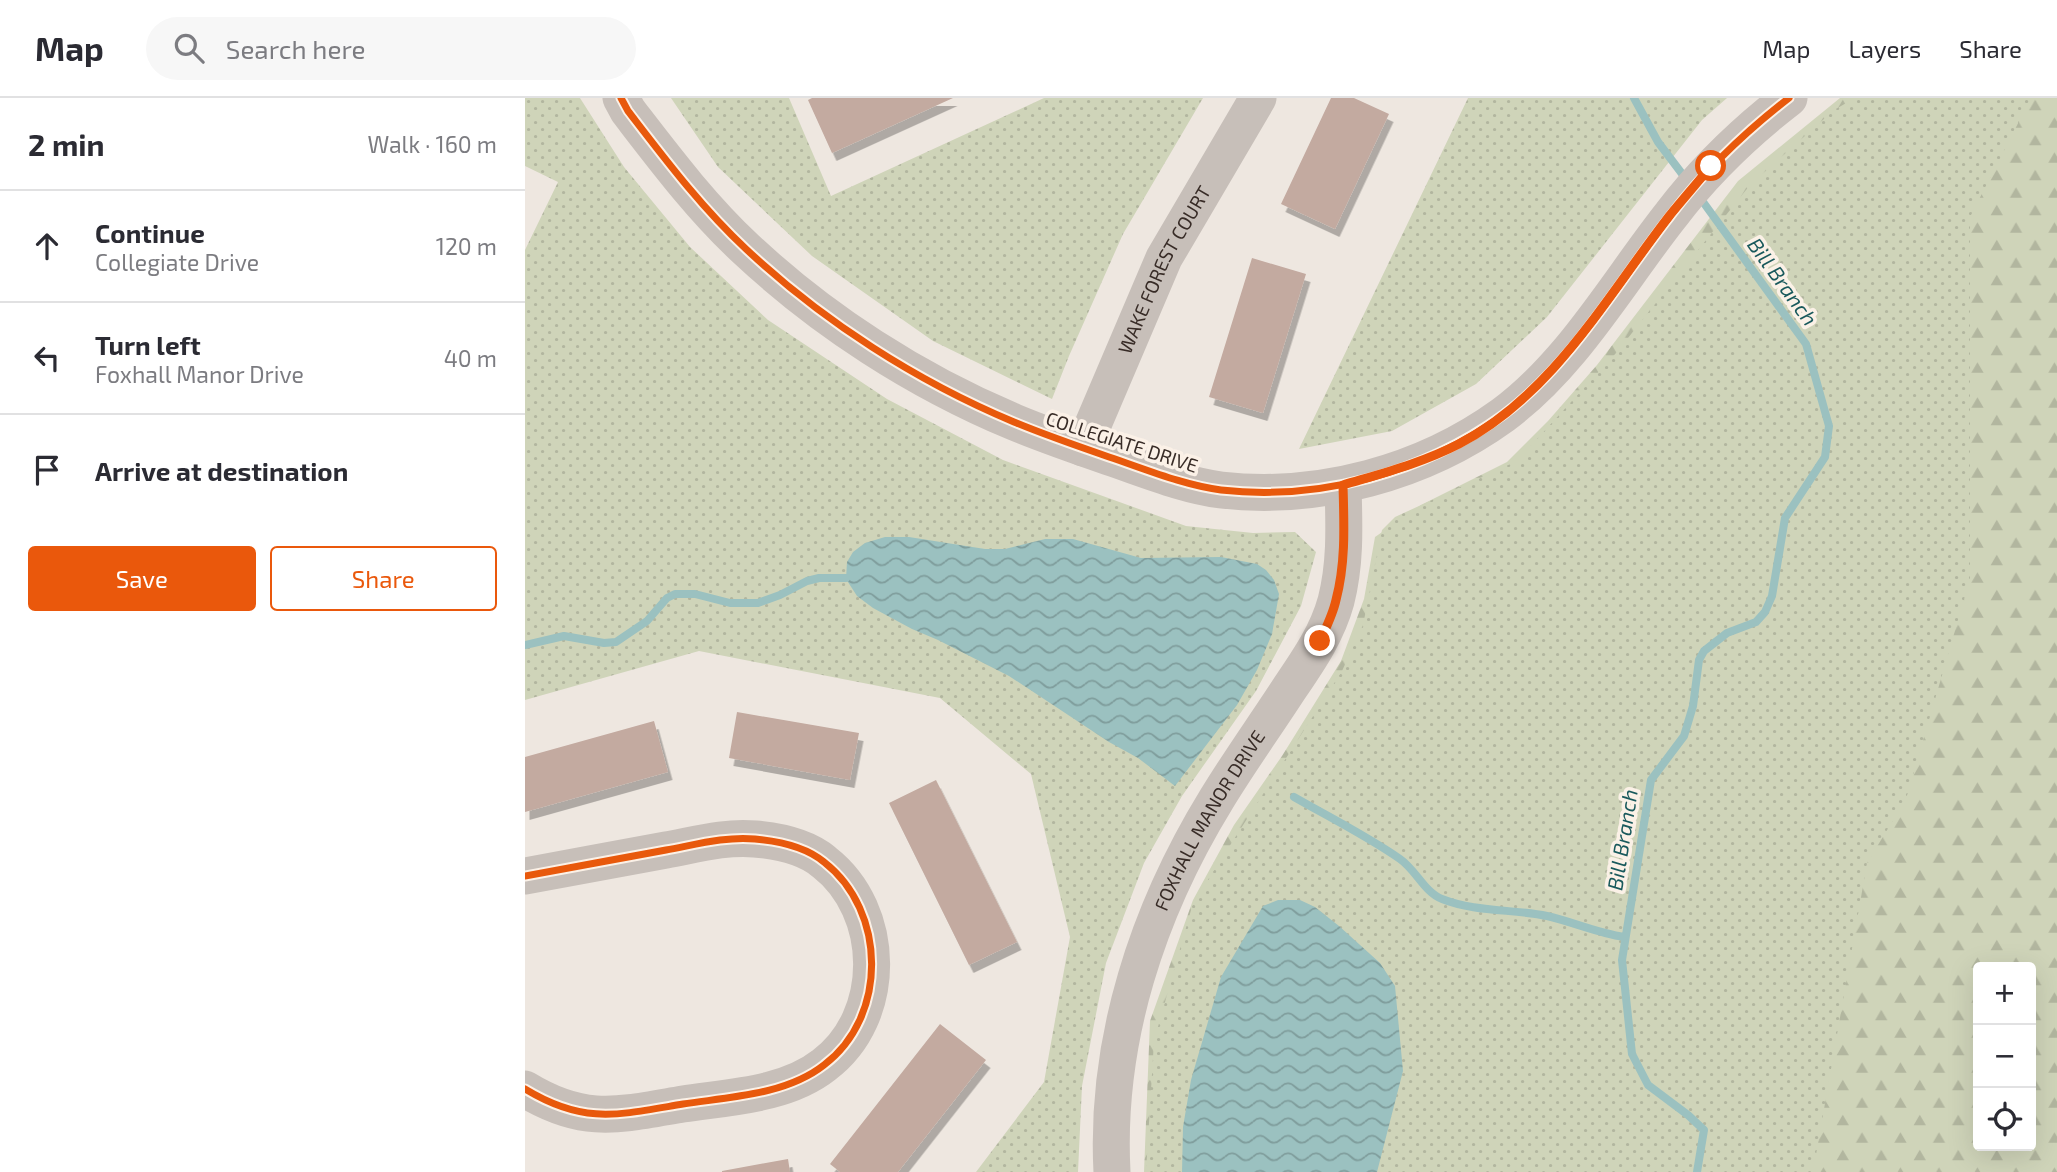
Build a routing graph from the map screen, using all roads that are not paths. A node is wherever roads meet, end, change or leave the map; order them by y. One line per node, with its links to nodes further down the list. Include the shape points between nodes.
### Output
1 (621, 98): 4 (street, COLLEGIATE DRIVE, via 693,194 746,249 832,321 925,378 1013,422)
2 (1258, 98): 4 (street, WAKE FOREST COURT, via 1164,258)
3 (1789, 98): 5 (street, COLLEGIATE DRIVE, via 1711,166 1552,370 1505,413 1461,443 1412,465)
4 (1083, 448): 5 (street, COLLEGIATE DRIVE, via 1220,490 1289,492)
5 (1343, 485): 8 (street, FOXHALL MANOR DRIVE, via 1343,569 1320,641 1216,801 1174,875 1148,939 1127,1006 1114,1078)
6 (525, 876): 7 (street, via 709,842 752,839 789,845 824,861 852,892 868,929 873,971 867,1009 848,1043 824,1066 799,1080 629,1114 586,1114 549,1103)
7 (525, 1089)
8 (1112, 1172)

